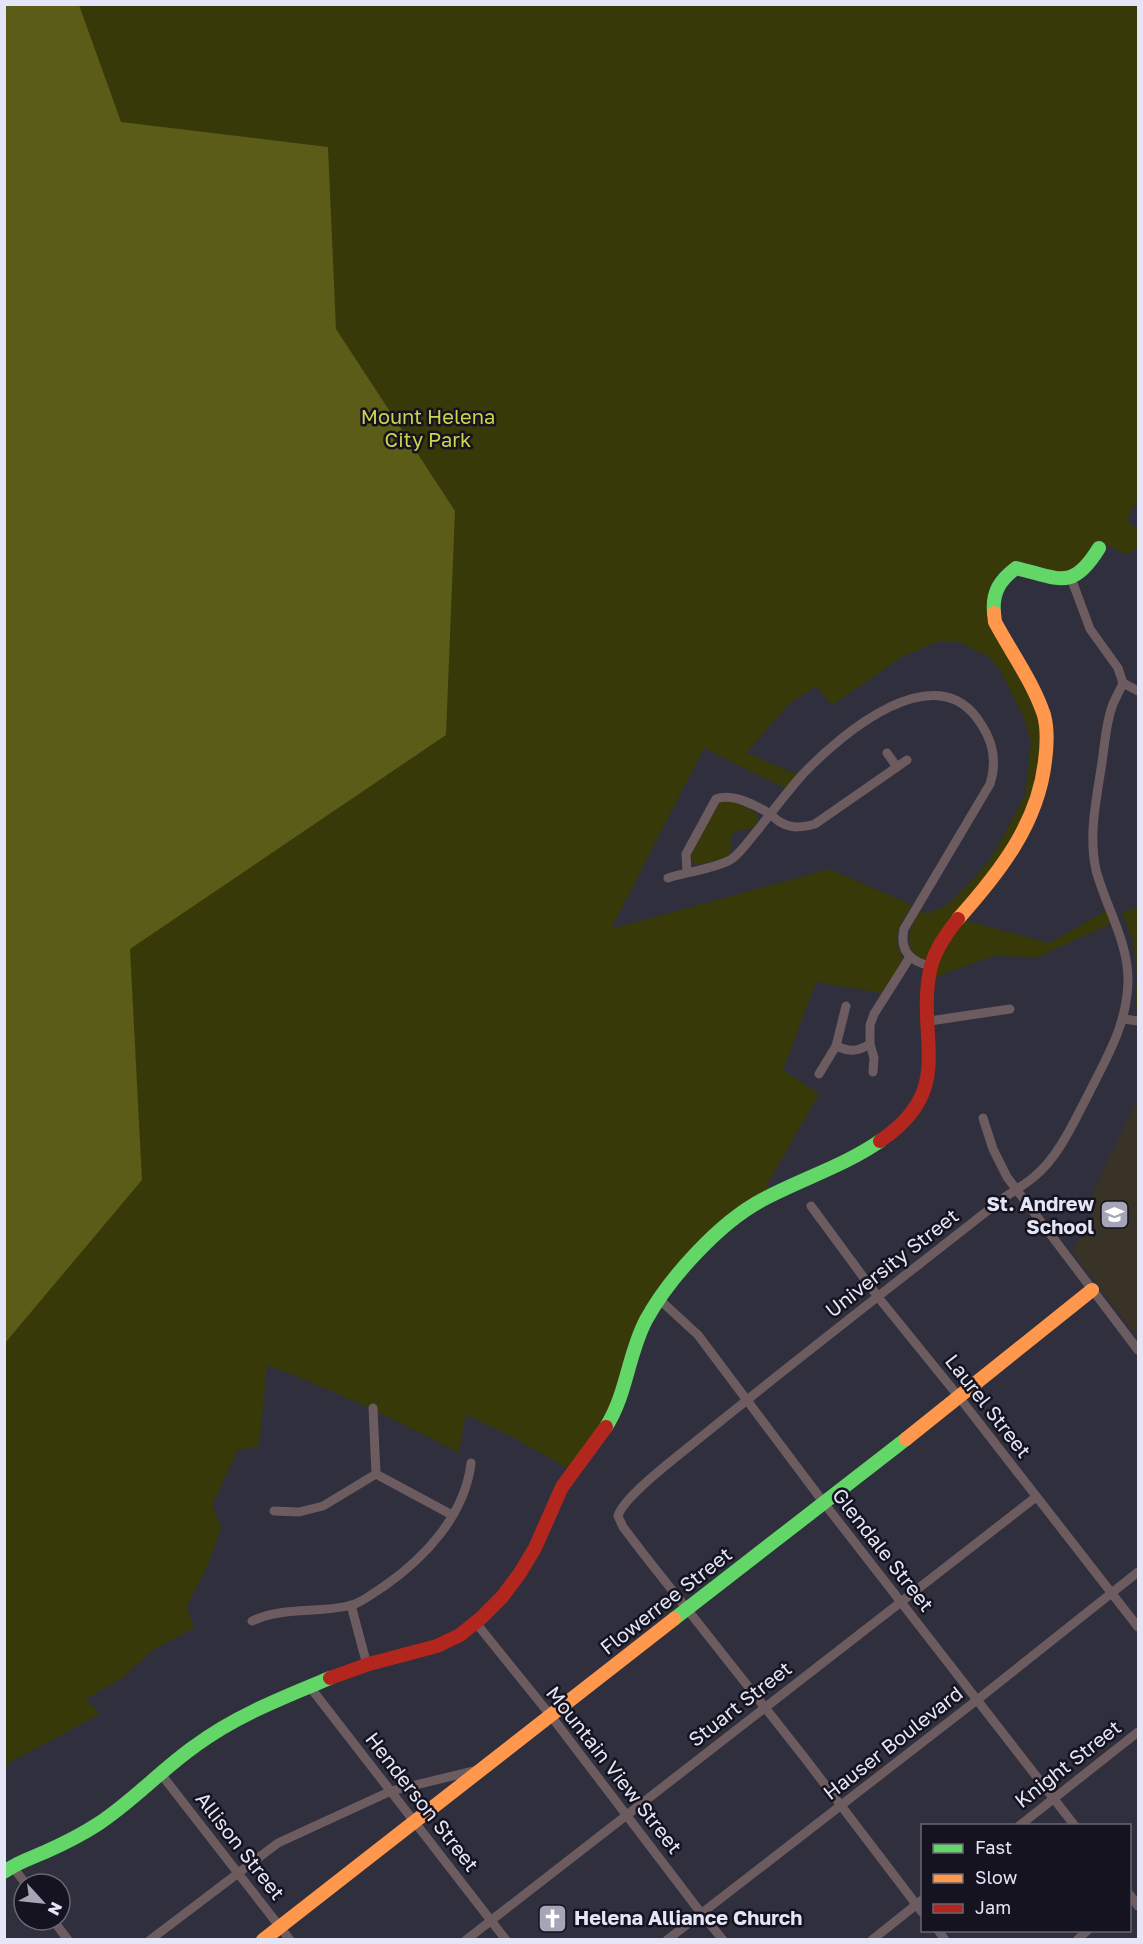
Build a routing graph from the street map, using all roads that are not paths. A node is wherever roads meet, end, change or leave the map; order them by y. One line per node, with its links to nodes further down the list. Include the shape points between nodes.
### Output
1 (1099, 548): 2 (street, via 1088,567)
2 (1071, 578): 3 (street, via 1090,629 1118,668); 12 (street, via 1065,580 1016,568 997,586 992,605 995,622 1044,718 1045,773 1026,827 1007,861 951,927)
3 (1123, 683): 4 (street); 15 (street, University Street, via 1107,725 1093,842 1096,870 1123,948 1128,982)
4 (1138, 691)
5 (887, 753): 7 (street)
6 (907, 760): 7 (street)
7 (897, 767): 8 (street, via 815,824 801,828 781,823)
8 (770, 814): 9 (street, via 732,860); 9 (street, via 731,797 716,799 686,854); 11 (street, via 827,753 895,704 915,696 937,695 971,709 990,738 992,775 904,929 903,943)
9 (687, 872): 10 (street)
10 (668, 878)
11 (909, 957): 12 (street); 18 (street, via 874,1014)
12 (931, 966): 16 (street)
13 (846, 1006): 19 (street)
14 (1010, 1010): 16 (street)
15 (1124, 1019): 17 (street); 23 (street, University Street, via 1060,1147 1036,1176)
16 (930, 1021): 27 (street, via 930,1073 923,1095 905,1122 872,1146 746,1209 725,1225)
17 (1138, 1021)
18 (870, 1044): 19 (street, via 856,1051); 20 (street)
19 (836, 1046): 21 (street)
20 (873, 1072)
21 (819, 1074)
22 (983, 1118): 23 (street, via 993,1149)
23 (1016, 1189): 25 (street); 26 (street, University Street)
24 (811, 1206): 26 (street, Laurel Street)
25 (1092, 1290): 28 (street); 29 (street, Flowerree Street)
26 (878, 1297): 29 (street, Laurel Street); 30 (street, University Street)
27 (660, 1300): 30 (street, Glendale Street, via 698,1335); 44 (street, via 635,1343 612,1417 560,1491 528,1564)
28 (1138, 1350)
29 (959, 1397): 34 (street, Laurel Street); 35 (street, Flowerree Street)
30 (745, 1400): 35 (street, Glendale Street); 42 (street, University Street, via 659,1472 619,1512 622,1527)
31 (373, 1408): 33 (street)
32 (471, 1463): 37 (street, via 464,1493)
33 (376, 1474): 36 (street, via 323,1506 299,1512); 37 (street)
34 (1036, 1497): 39 (street, Laurel Street); 40 (street, Stuart Street)
35 (824, 1503): 40 (street, Glendale Street); 42 (street, Flowerree Street)
36 (274, 1511)
37 (452, 1515): 41 (street, via 423,1555 403,1573)
38 (1138, 1572): 39 (street, Hauser Boulevard)
39 (1112, 1593): 45 (street, Laurel Street); 48 (street, Hauser Boulevard)
40 (901, 1602): 48 (street, Glendale Street); 49 (street, Stuart Street)
41 (351, 1605): 43 (street, via 273,1613); 46 (street)
42 (687, 1609): 49 (street); 50 (street, Flowerree Street)
43 (252, 1621)
44 (476, 1623): 46 (street, via 457,1638 424,1651); 50 (street, Mountain View Street)
45 (1138, 1627)
46 (367, 1665): 47 (street)
47 (310, 1686): 53 (street, via 210,1736); 54 (street, Henderson Street)
48 (977, 1700): 55 (street, Glendale Street); 56 (street, Hauser Boulevard)
49 (765, 1708): 56 (street); 57 (street, Stuart Street)
50 (551, 1716): 52 (street, Flowerree Street); 57 (street, Mountain View Street)
51 (1138, 1732): 55 (street, Knight Street)
52 (483, 1769): 54 (street); 58 (street, Flowerree Street)
53 (161, 1774): 61 (street, via 81,1835); 62 (street, Allison Street)
54 (391, 1791): 58 (street, Henderson Street); 62 (street, via 278,1843)
55 (1054, 1799): 59 (street, Knight Street); 60 (street, Glendale Street)
56 (841, 1806): 64 (street); 66 (street, Hauser Boulevard)
57 (627, 1815): 66 (street, Mountain View Street); 67 (street, Stuart Street)
58 (414, 1821): 67 (street, Henderson Street); 68 (street, Flowerree Street)
59 (1022, 1824)
60 (1073, 1824)
61 (8, 1869)
62 (239, 1874): 68 (street, Allison Street); 69 (street)
63 (1132, 1895): 65 (street)
64 (921, 1905): 76 (street)
65 (1138, 1906)
66 (701, 1913): 74 (street, Hauser Boulevard); 75 (street, Mountain View Street)
67 (491, 1920): 72 (street, Stuart Street); 73 (street, Henderson Street)
68 (279, 1926): 70 (street, Flowerree Street); 71 (street, Allison Street)
69 (150, 1940)
70 (263, 1940)
71 (290, 1940)
72 (466, 1940)
73 (506, 1940)
74 (667, 1940)
75 (723, 1940)
76 (872, 1940)

